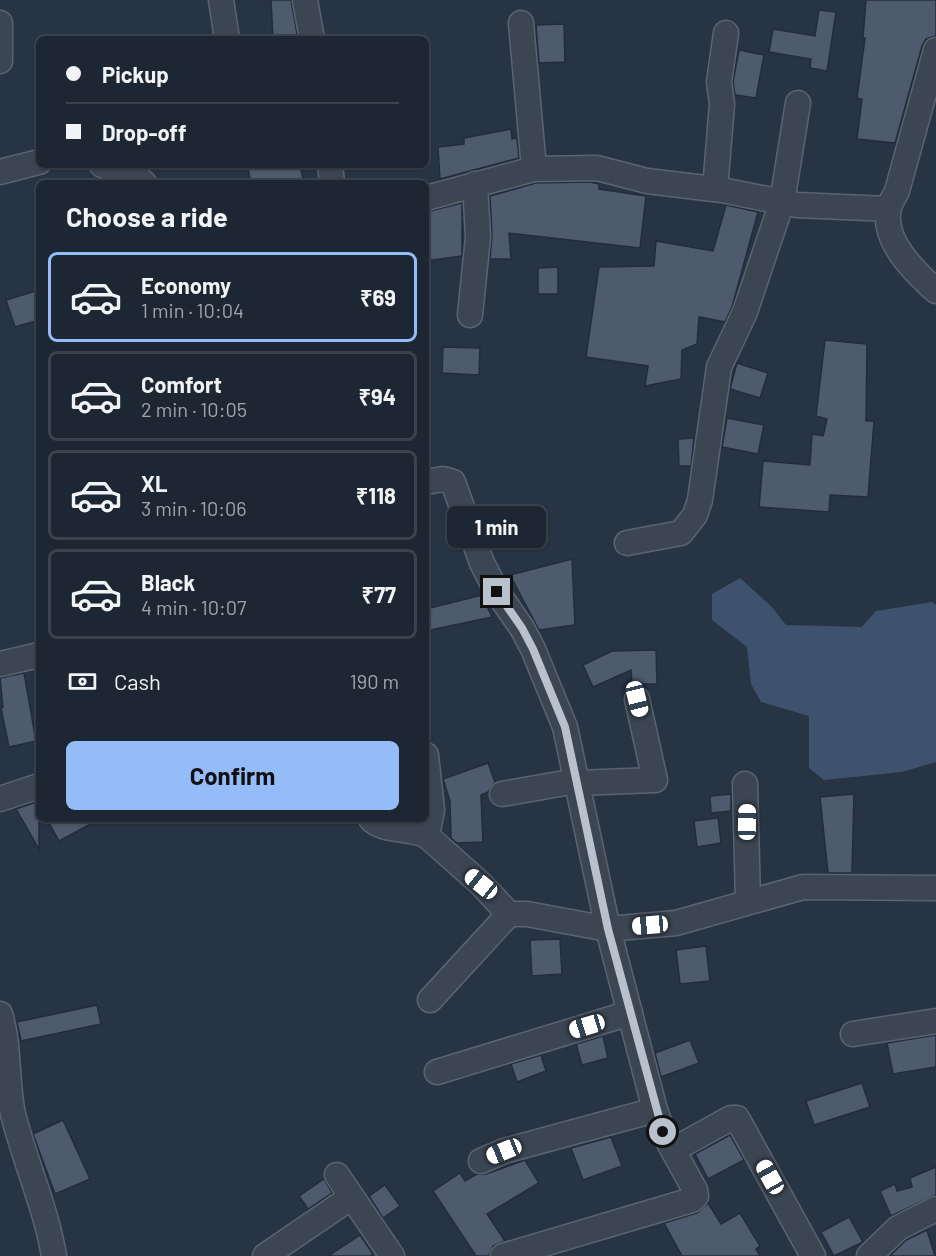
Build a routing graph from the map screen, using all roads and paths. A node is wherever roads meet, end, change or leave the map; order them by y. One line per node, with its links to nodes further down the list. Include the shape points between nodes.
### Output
1 (221, 0): 6 (street)
2 (305, 0): 7 (street)
3 (0, 23): 9 (street)
4 (521, 23): 13 (street)
5 (726, 33): 17 (street, via 719,82 722,104)
6 (227, 36)
7 (311, 36)
8 (936, 50): 20 (street, via 897,191)
9 (0, 61)
10 (798, 103): 19 (street)
11 (36, 163): 14 (street)
12 (112, 168): 15 (street)
13 (534, 169): 16 (street); 17 (street, via 597,168 647,181)
14 (0, 172)
15 (141, 180)
16 (475, 184): 18 (street); 22 (street, via 478,237)
17 (715, 189): 19 (street)
18 (429, 197)
19 (782, 202): 20 (street); 24 (street, via 745,312 719,367 695,515 681,533)
20 (888, 209): 21 (street, via 890,232 903,257)
21 (930, 277)
22 (470, 315)
23 (429, 481): 29 (street, via 453,482 482,563 533,649 565,727)
24 (627, 543)
25 (36, 656): 26 (street)
26 (0, 664)
27 (637, 699): 29 (street, via 655,780)
28 (429, 782): 35 (street, via 432,810)
29 (576, 782): 32 (street); 39 (street)
30 (745, 784): 37 (street)
31 (36, 787): 33 (street)
32 (502, 794)
33 (0, 800)
34 (375, 822): 35 (street)
35 (427, 836): 38 (street)
36 (936, 888): 37 (street, via 803,887)
37 (748, 902): 39 (street, via 676,923)
38 (509, 914): 39 (street); 40 (street)
39 (608, 929): 41 (street)
40 (430, 1000)
41 (630, 1013): 45 (street); 46 (street)
42 (0, 1014): 52 (street, via 13,1112)
43 (936, 1021): 44 (street)
44 (853, 1034)
45 (437, 1072)
46 (655, 1110): 47 (street); 48 (street, via 504,1151)
47 (673, 1150): 55 (street, via 695,1190 692,1200); 56 (street, via 731,1118 738,1118)
48 (481, 1161)
49 (337, 1174): 50 (street)
50 (350, 1198): 53 (street); 54 (street)
51 (936, 1209): 57 (street, via 898,1228)
52 (54, 1256)
53 (265, 1256)
54 (392, 1256)
55 (503, 1256)
56 (813, 1256)
57 (868, 1256)

